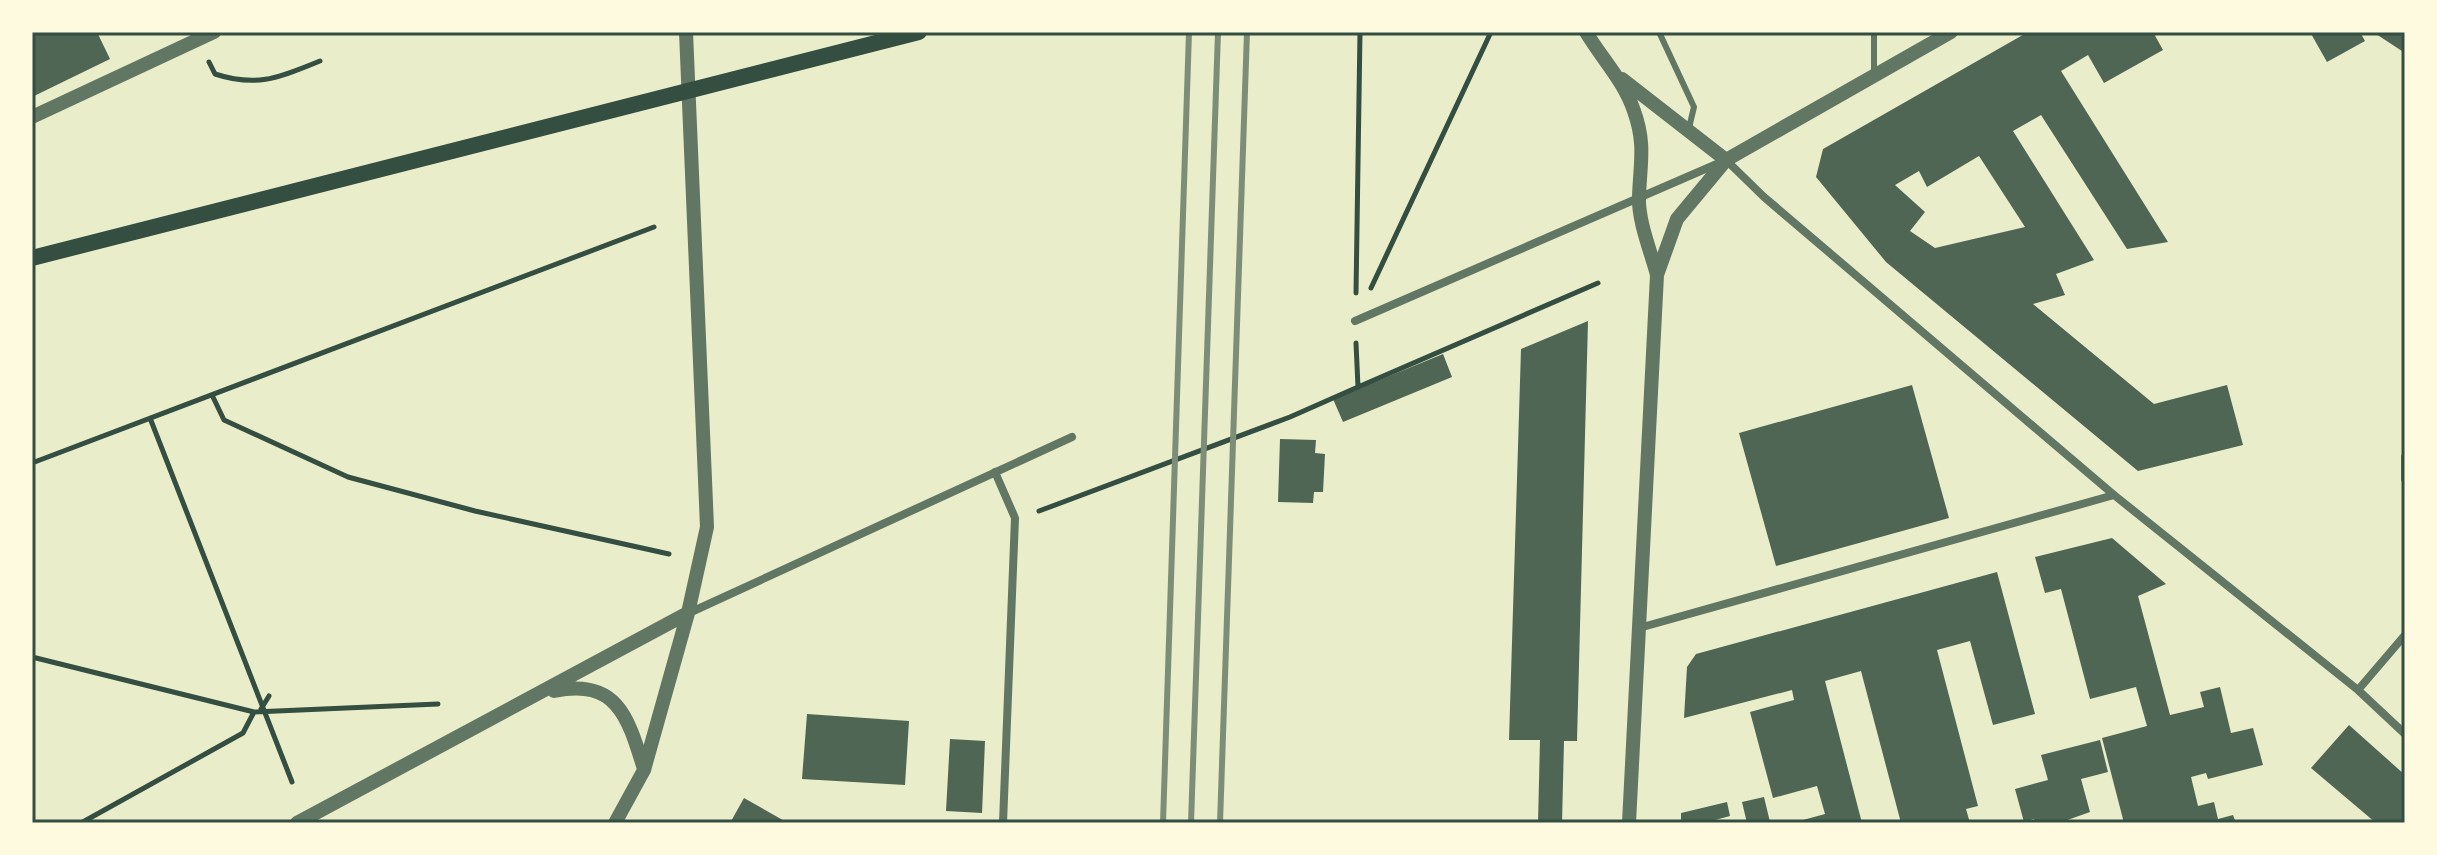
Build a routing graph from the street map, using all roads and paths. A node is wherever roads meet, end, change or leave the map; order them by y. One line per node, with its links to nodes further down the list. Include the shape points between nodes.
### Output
1 (214, 32): 10 (street)
2 (686, 32): 34 (street, via 707,527)
3 (919, 32): 19 (main road)
4 (1360, 32): 22 (path)
5 (1491, 32): 22 (path)
6 (1586, 32): 12 (street)
7 (1659, 32): 15 (lane, via 1694,107)
8 (1874, 32): 13 (lane)
9 (1951, 32): 13 (street)
10 (197, 40): 11 (path, via 215,74 244,83 277,78); 14 (street)
11 (320, 61)
12 (1617, 75): 15 (street); 17 (street, via 1641,136)
13 (1874, 75): 16 (street)
14 (32, 117)
15 (1688, 131): 16 (street)
16 (1726, 160): 17 (street); 20 (street, via 1677,219); 31 (street)
17 (1638, 199): 20 (street); 22 (street)
18 (654, 227): 24 (path)
19 (32, 258)
20 (1657, 275): 35 (street)
21 (1598, 283): 23 (path)
22 (1355, 321): 23 (path)
23 (1358, 387): 32 (path, via 1248,434)
24 (212, 395): 25 (path); 33 (path, via 224,420 348,477)
25 (150, 418): 28 (path); 42 (path)
26 (1072, 437): 29 (street)
27 (2405, 457): 30 (street)
28 (32, 463)
29 (995, 472): 34 (street); 50 (street, via 1015,518)
30 (2405, 479)
31 (2114, 495): 35 (street); 38 (street)
32 (1034, 512)
33 (669, 554)
34 (688, 613): 39 (street); 45 (street)
35 (1639, 628): 51 (street)
36 (2405, 635): 38 (street)
37 (32, 657): 43 (path)
38 (2358, 690): 44 (street)
39 (538, 694): 45 (street, via 581,685 610,697 631,726); 48 (street)
40 (269, 696): 42 (path)
41 (438, 704): 42 (path)
42 (261, 709): 43 (path); 46 (path)
43 (254, 712): 47 (path, via 243,733)
44 (2405, 734)
45 (644, 770): 49 (street)
46 (292, 782)
47 (81, 823)
48 (297, 823)
49 (615, 823)
50 (1003, 823)
51 (1629, 823)

